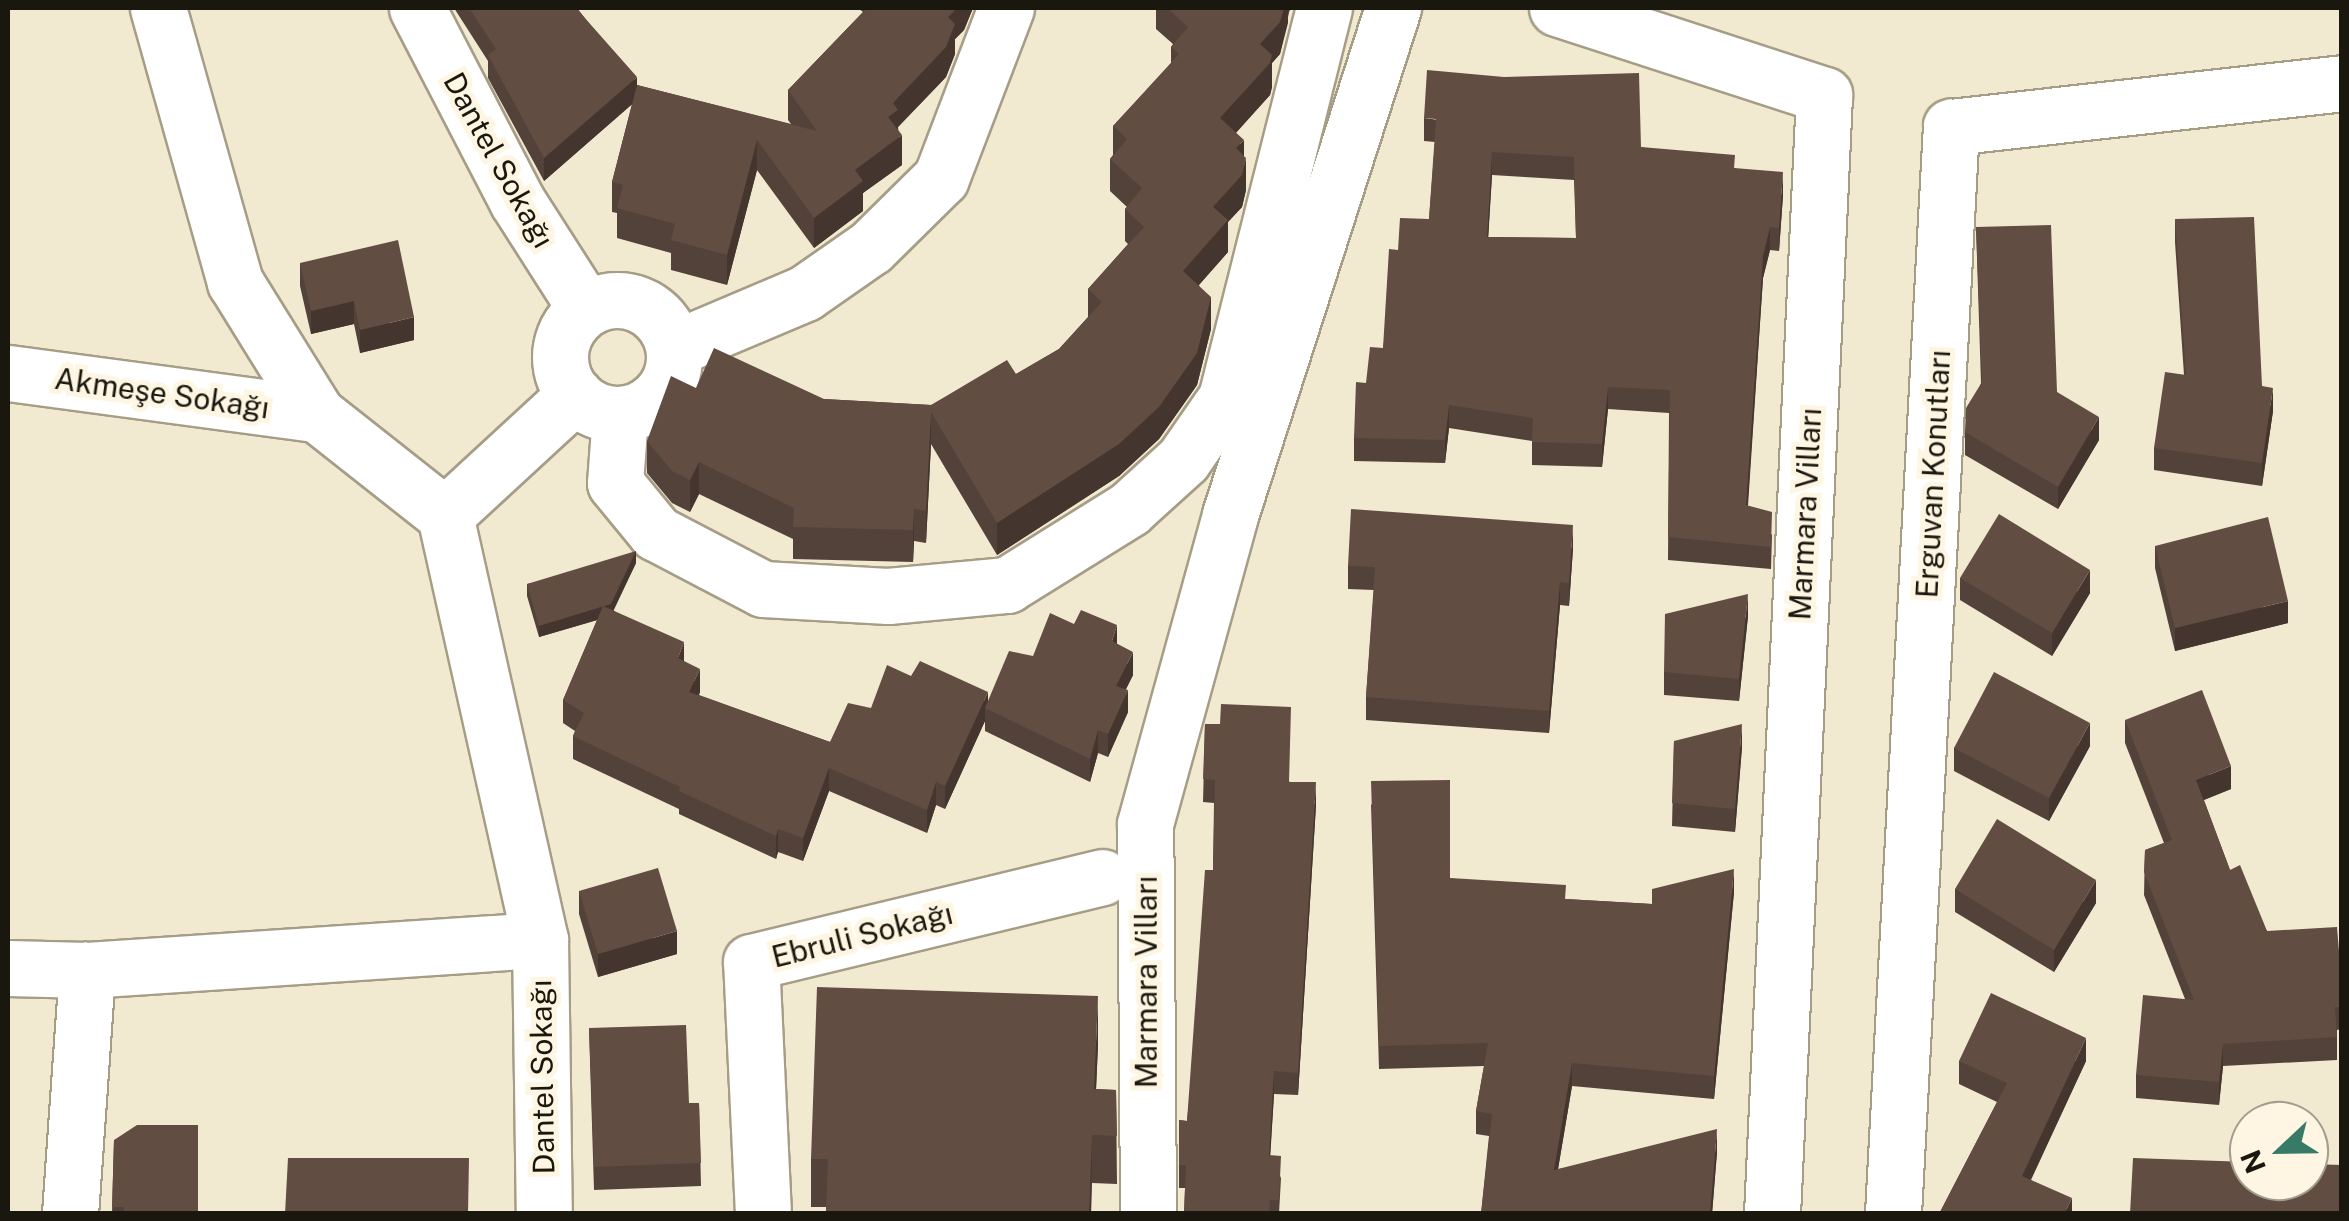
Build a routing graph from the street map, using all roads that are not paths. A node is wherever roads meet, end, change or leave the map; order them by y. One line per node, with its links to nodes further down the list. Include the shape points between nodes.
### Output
1 (158, 8): 12 (street, via 235,282)
2 (417, 8): 8 (street, Dantel Sokağı, via 517,201)
3 (1006, 8): 9 (street, via 942,178 871,247 805,293)
4 (1324, 8): 11 (street, via 1226,398 1184,460 1128,510 1007,585 888,596 763,589 656,533 615,483)
5 (1393, 8): 21 (street, Marmara Vilları, via 1225,533 1145,824)
6 (1557, 8): 22 (street, Marmara Vilları, via 1824,95)
7 (2342, 83): 23 (street, Erguvan Konutları, via 1952,127)
8 (586, 309): 9 (street, via 634,302 666,326); 11 (street, via 563,338 560,358)
9 (675, 348): 11 (street, via 672,376 658,398)
10 (8, 374): 12 (street, Akmeşe Sokağı)
11 (598, 405): 13 (street)
12 (317, 414): 13 (street)
13 (446, 514): 15 (street, Dantel Sokağı)
14 (1102, 877): 20 (street, Ebruli Sokağı, via 750,962)
15 (540, 940): 17 (street); 19 (street, Dantel Sokağı)
16 (8, 968): 17 (street)
17 (87, 970): 18 (street)
18 (70, 1214)
19 (544, 1214)
20 (763, 1214)
21 (1148, 1214)
22 (1772, 1214)
23 (1893, 1214)

